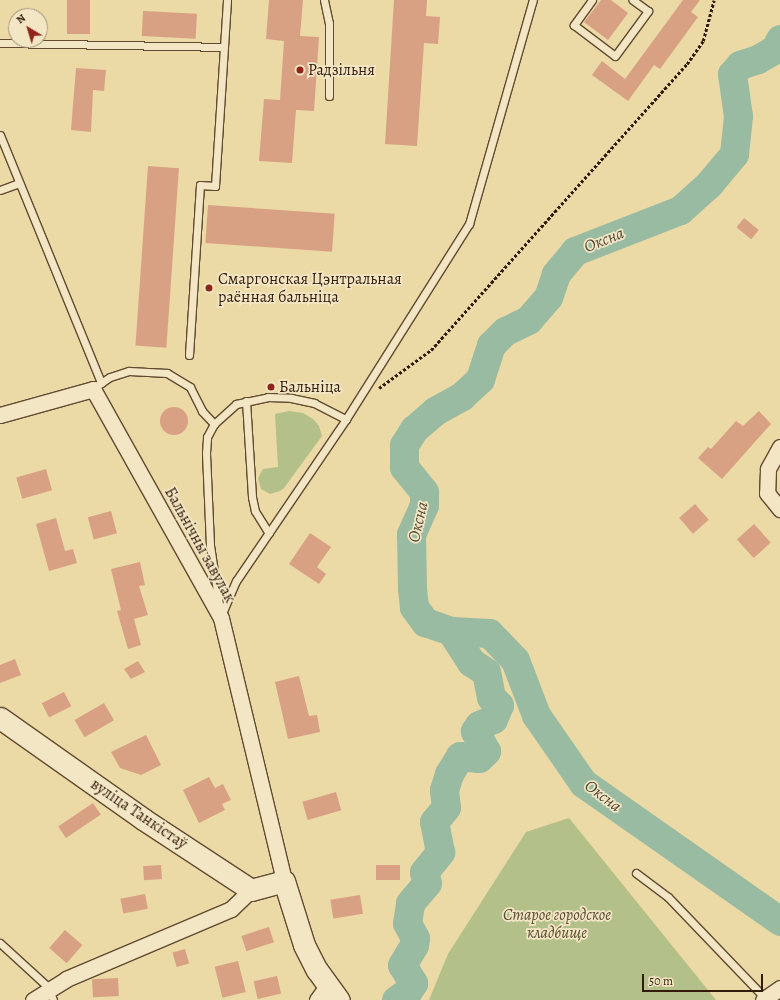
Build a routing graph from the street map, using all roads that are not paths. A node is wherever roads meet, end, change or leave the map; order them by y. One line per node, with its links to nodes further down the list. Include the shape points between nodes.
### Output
1 (227, 0): 7 (lane)
2 (324, 0): 8 (lane, via 329,23)
3 (532, 0): 16 (lane, Бальнічны завулак, via 470,224)
4 (592, 0): 5 (lane, via 574,26 615,56 648,11)
5 (633, 0)
6 (0, 43): 7 (lane)
7 (224, 47): 12 (lane, via 215,186 200,185)
8 (329, 96)
9 (0, 135): 10 (lane)
10 (19, 183): 11 (lane); 13 (lane)
11 (0, 190)
12 (189, 355)
13 (97, 386): 15 (street); 17 (lane, via 110,377 129,371 167,373 190,387 202,411); 21 (street, Бальнічны завулак)
14 (246, 401): 16 (lane, via 268,397 291,398 314,403); 17 (lane, via 236,404); 20 (lane, via 252,497 255,511)
15 (0, 415)
16 (346, 419): 20 (lane, Бальнічны завулак)
17 (214, 424): 21 (lane, via 208,437 206,453 210,545)
18 (780, 448): 19 (street, via 768,469 767,493)
19 (780, 508)
20 (269, 533): 21 (lane, Бальнічны завулак, via 236,581)
21 (220, 618): 24 (street)
22 (0, 718): 25 (street, вуліца Танкістаў, via 143,819)
23 (636, 873): 30 (lane, via 668,897)
24 (284, 881): 25 (street); 29 (street, via 304,945)
25 (251, 890): 28 (street, via 231,909 66,978)
26 (0, 943): 28 (lane)
27 (780, 988): 30 (street)
28 (52, 995): 31 (street)
29 (328, 995)
30 (764, 999)
31 (33, 1000)

